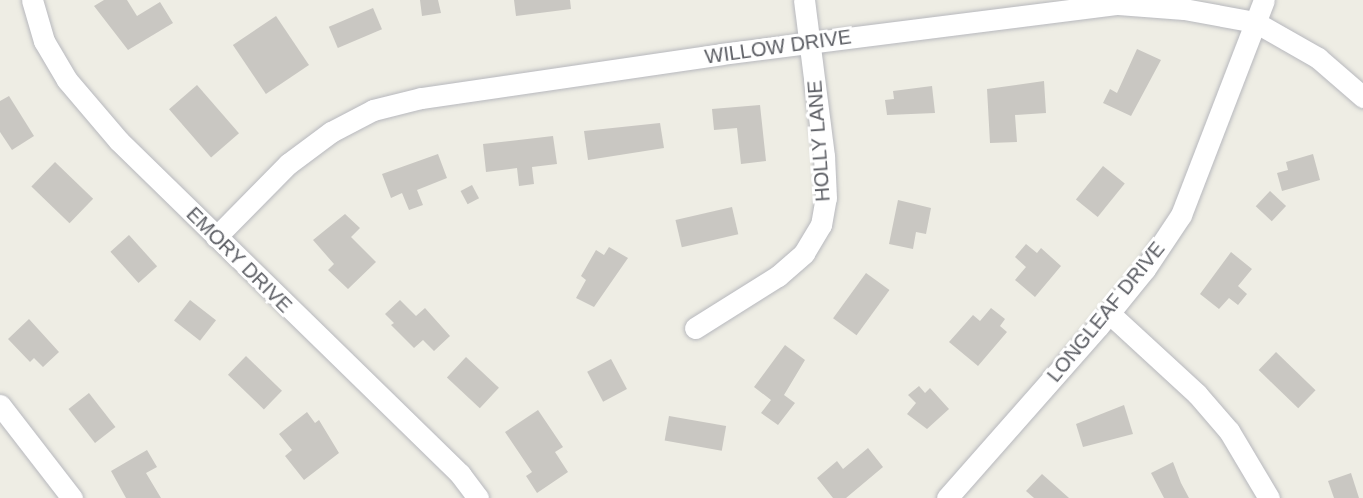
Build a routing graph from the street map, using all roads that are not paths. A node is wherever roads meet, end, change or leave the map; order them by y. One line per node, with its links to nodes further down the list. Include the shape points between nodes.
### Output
1 (32, 0): 7 (street, EMORY DRIVE, via 44,41 67,80 119,141)
2 (804, 0): 5 (street, HOLLY LANE)
3 (1264, 0): 4 (street, LONGLEAF DRIVE)
4 (1255, 22): 5 (street, WILLOW DRIVE, via 1184,9 1118,4); 6 (street, WILLOW DRIVE, via 1318,58); 8 (street, LONGLEAF DRIVE, via 1180,215 1145,270)
5 (810, 42): 7 (street, WILLOW DRIVE, via 432,96 373,110 331,132 288,164); 9 (street, HOLLY LANE, via 825,177 826,198 820,225 804,253 778,276)
6 (1363, 97)
7 (216, 237): 12 (street, EMORY DRIVE, via 460,474)
8 (1109, 313): 13 (street, LONGLEAF DRIVE); 14 (street, via 1197,394 1229,431)
9 (695, 328)
10 (0, 405): 11 (street)
11 (72, 498)
12 (478, 498)
13 (947, 498)
14 (1269, 498)

